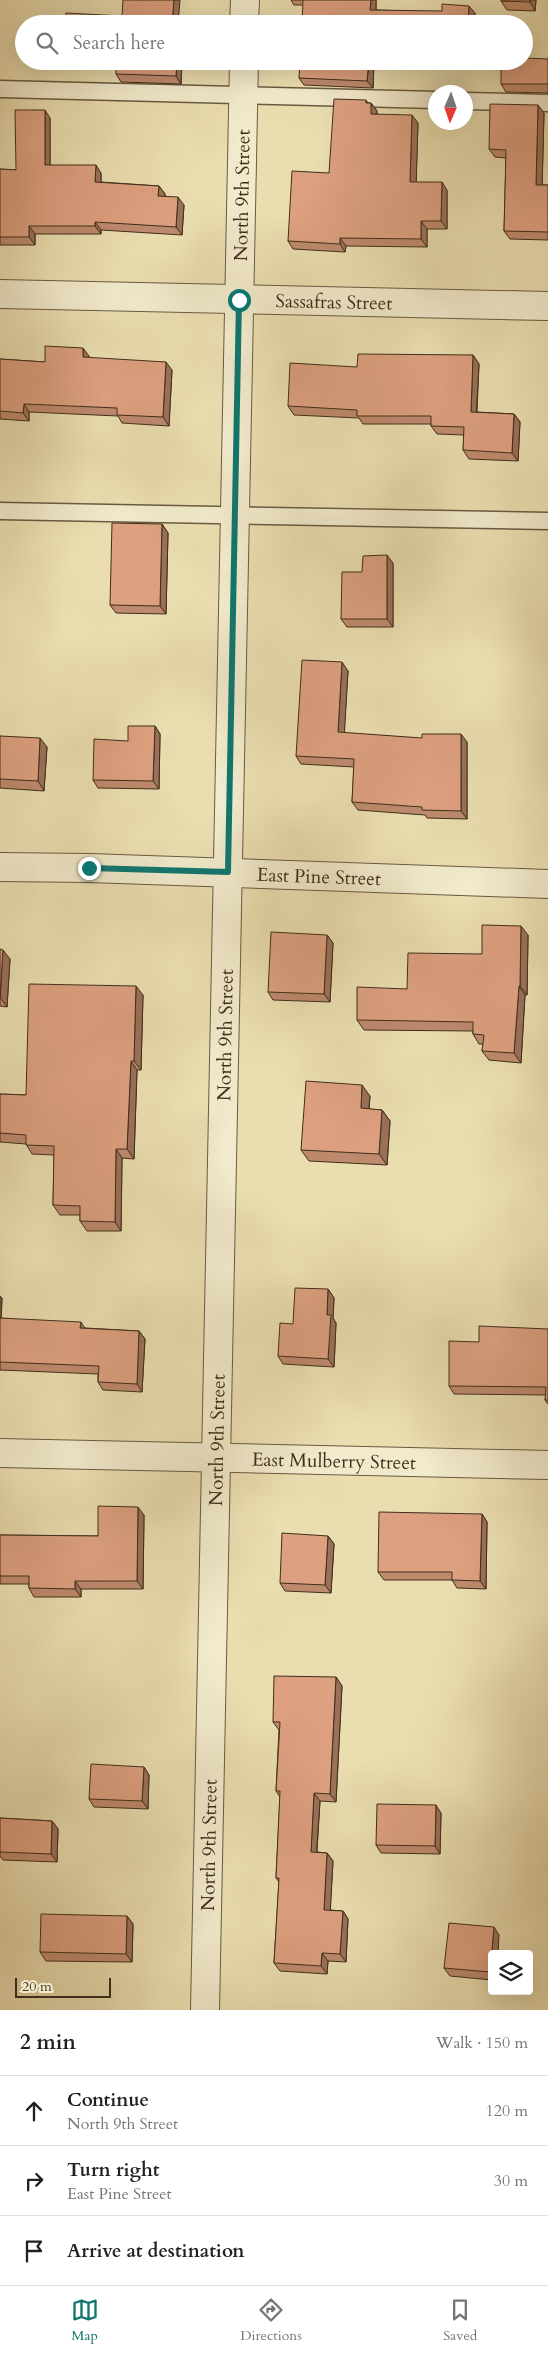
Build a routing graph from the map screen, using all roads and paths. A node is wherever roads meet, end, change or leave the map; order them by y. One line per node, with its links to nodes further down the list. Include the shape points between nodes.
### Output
1 (245, 0): 2 (street)
2 (244, 15)
3 (244, 70): 5 (street, North 9th Street)
4 (0, 89): 5 (lane)
5 (243, 96): 6 (lane); 10 (street, North 9th Street)
6 (428, 100)
7 (473, 101): 8 (lane)
8 (548, 103)
9 (0, 294): 10 (street, Sassafras Street)
10 (239, 300): 11 (street, Sassafras Street); 13 (street, North 9th Street)
11 (548, 306)
12 (0, 512): 13 (lane)
13 (235, 514): 14 (lane); 16 (street, North 9th Street)
14 (548, 521)
15 (0, 866): 16 (street, East Pine Street)
16 (228, 872): 17 (street, East Pine Street); 19 (street, North 9th Street)
17 (548, 884)
18 (0, 1453): 19 (street, East Mulberry Street)
19 (217, 1458): 20 (street, East Mulberry Street); 21 (street, North 9th Street)
20 (548, 1465)
21 (205, 2010)

